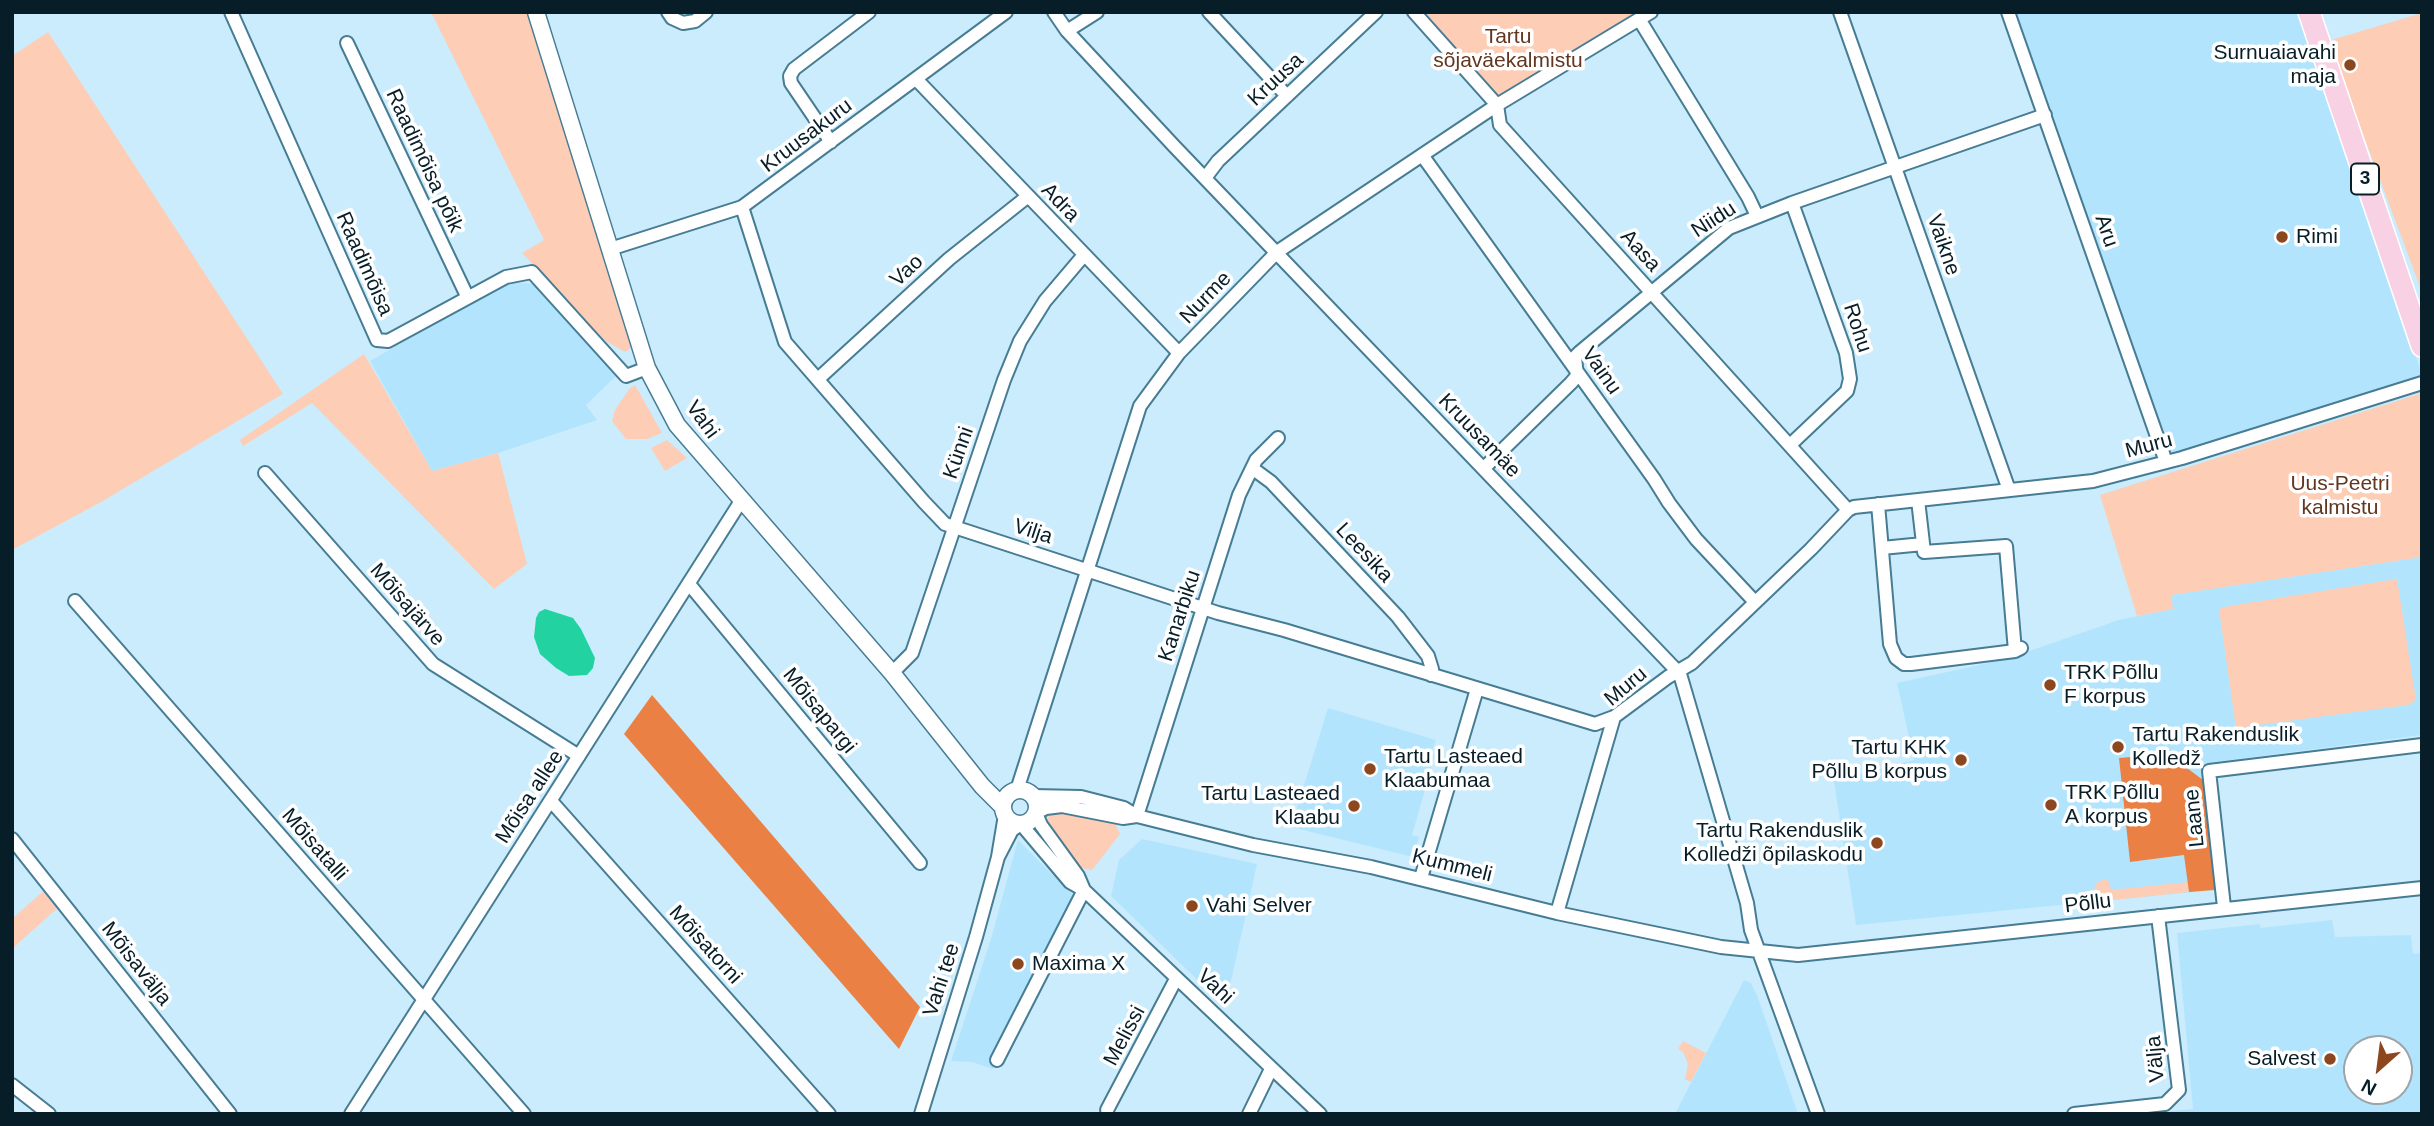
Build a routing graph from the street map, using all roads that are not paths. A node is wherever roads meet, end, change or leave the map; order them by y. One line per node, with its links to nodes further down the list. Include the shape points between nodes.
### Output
1 (231, 12): 35 (street, Raadimõisa, via 377,340 388,341)
2 (536, 12): 31 (street, Vahi)
3 (668, 12): 4 (street, via 683,23)
4 (706, 12)
5 (869, 12): 23 (street, via 790,76)
6 (1006, 12): 19 (street, Kruusakuru)
7 (1054, 12): 17 (street, Kruusamäe)
8 (1097, 12): 17 (street)
9 (1209, 12): 20 (street)
10 (1376, 12): 20 (street, Kruusa)
11 (1414, 12): 21 (street, Aasa)
12 (1651, 12): 16 (street, Nurme)
13 (1840, 12): 25 (street, Vaikne)
14 (2008, 12): 22 (street, Aru)
15 (2309, 12): 36 (highway, 3)
16 (1639, 19): 21 (street, Nurme); 30 (street)
17 (1068, 31): 26 (street, Kruusamäe)
18 (346, 43): 35 (street, Raadimõisa põik)
19 (916, 79): 23 (street, Kruusakuru); 27 (street, Adra)
20 (1287, 96): 26 (street, Kruusa)
21 (1497, 105): 24 (street, Nurme); 34 (street, Aasa, via 1500,125)
22 (2045, 115): 25 (street, Niidu); 45 (street, Aru)
23 (831, 142): 29 (street, Kruusakuru)
24 (1422, 155): 32 (street, Nurme); 40 (street, Vainu)
25 (1896, 168): 28 (street, Niidu); 49 (street, Vaikne)
26 (1205, 178): 32 (street, Kruusamäe)
27 (1027, 197): 33 (street, Adra); 41 (street, Vao, via 949,258)
28 (1792, 203): 30 (street, Niidu); 44 (street, Rohu, via 1846,353 1850,379 1847,391)
29 (742, 207): 31 (street, Kruusakuru); 41 (street, Vilja, via 785,342)
30 (1758, 216): 34 (street, Niidu, via 1729,228)
31 (610, 249): 39 (street, Vahi)
32 (1277, 252): 38 (street, Nurme); 47 (street, Kruusamäe)
33 (1084, 255): 38 (street, Adra); 54 (street, Künni, via 1045,301 1020,341)
34 (1651, 292): 40 (street, Niidu, via 1580,352); 44 (street, Aasa)
35 (467, 296): 39 (street, Raadimõisa, via 506,277 532,271 626,376)
36 (2418, 320): 37 (highway, 3)
37 (2422, 346)
38 (1179, 353): 57 (street, Nurme, via 1140,406)
39 (647, 368): 51 (street, Vahi, via 681,432)
40 (1576, 368): 47 (street, Niidu, via 1571,383); 60 (street, Vainu, via 1668,503)
41 (818, 379): 54 (street, Vilja, via 924,502)
42 (2422, 383): 45 (street, Muru)
43 (1278, 438): 46 (street, Kanarbiku)
44 (1790, 445): 53 (street, Aasa)
45 (2166, 462): 49 (street, Muru, via 2093,481)
46 (1252, 468): 61 (street, Kanarbiku); 64 (street, Leesika, via 1271,482 1398,617 1428,656)
47 (1484, 468): 62 (street, Kruusamäe)
48 (265, 473): 68 (street, Mõisajärve, via 433,664)
49 (2009, 490): 50 (street, Muru)
50 (1919, 500): 52 (street, Muru); 55 (street)
51 (741, 501): 58 (street, Mõisa allee); 63 (street, Vahi)
52 (1878, 504): 53 (street, Muru); 56 (street)
53 (1848, 510): 60 (street, Muru)
54 (954, 527): 57 (street, Vilja); 63 (street, Künni, via 912,653)
55 (1923, 544): 56 (street); 56 (street, via 1924,552 2006,546 2018,649 1900,662 1890,644)
56 (1882, 548)
57 (1087, 570): 61 (street, Vilja); 70 (street, Nurme)
58 (689, 584): 68 (street, Mõisa allee); 79 (street, Mõisapargi)
59 (75, 601): 88 (street, Mõisatalli)
60 (1755, 602): 62 (street, Muru)
61 (1202, 608): 64 (street, Vilja); 75 (street, Kanarbiku)
62 (1678, 672): 66 (street, Muru); 86 (street, Kruusamäe)
63 (892, 673): 69 (street, Vahi)
64 (1431, 675): 65 (street, Vilja)
65 (1477, 689): 66 (street, Vilja, via 1595,724); 80 (street)
66 (1614, 717): 84 (street, Muru)
67 (2422, 745): 83 (street, Laane, via 2209,771)
68 (579, 756): 72 (street, Mõisa allee)
69 (975, 774): 70 (street, Vahi); 73 (street, Vahi)
70 (1015, 791): 71 (street); 73 (street, via 1004,801)
71 (1033, 796): 74 (street); 75 (street, Kummeli, via 1080,797)
72 (551, 802): 88 (street, Mõisa allee); 97 (street, Mõisatorni)
73 (1004, 811): 76 (street, via 1012,822); 78 (street, Vahi tee)
74 (1036, 813): 75 (street, Kummeli, via 1062,806 1122,818); 76 (street); 82 (street, Vahi)
75 (1137, 816): 80 (street, Kummeli, via 1253,845)
76 (1021, 824): 78 (street, Vahi tee, via 1012,830); 82 (street, Vahi, via 1070,882)
77 (12, 839): 94 (street, Mõisavälja)
78 (998, 857): 98 (street, Vahi tee)
79 (920, 863)
80 (1421, 878): 84 (street, Kummeli)
81 (2422, 888): 83 (street, Põllu)
82 (1084, 890): 87 (street, Vahi); 89 (street)
83 (2224, 908): 85 (street, Põllu)
84 (1558, 913): 86 (street, Kummeli)
85 (2158, 916): 86 (street, Põllu, via 1798,955); 102 (street, Välja, via 2179,1090 2165,1104)
86 (1759, 952): 101 (street)
87 (1176, 979): 90 (street, Vahi); 92 (street, Melissi)
88 (423, 1000): 95 (street, Mõisa allee); 96 (street, Mõisatalli)
89 (997, 1060)
90 (1271, 1069): 99 (street); 100 (street, Vahi)
91 (12, 1085): 93 (street)
92 (1107, 1110)
93 (49, 1114)
94 (230, 1114)
95 (351, 1114)
96 (524, 1114)
97 (830, 1114)
98 (921, 1114)
99 (1249, 1114)
100 (1320, 1114)
101 (1818, 1114)
102 (2074, 1114)

